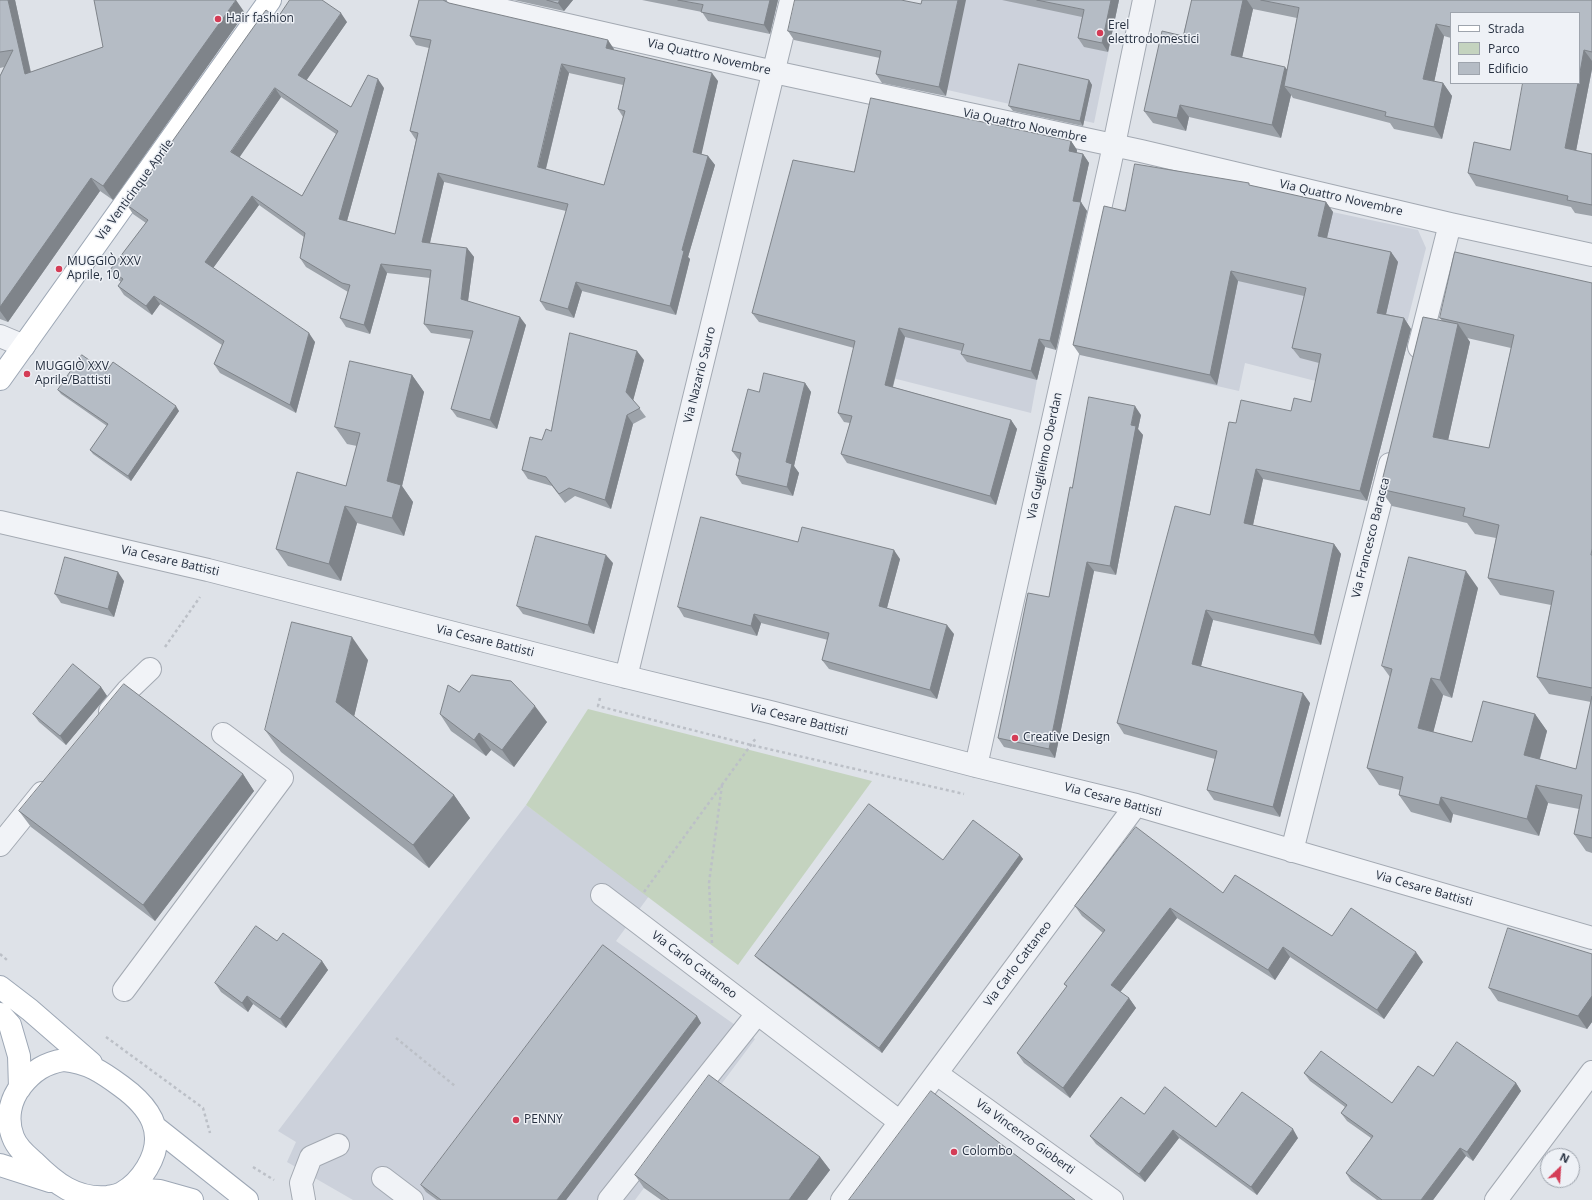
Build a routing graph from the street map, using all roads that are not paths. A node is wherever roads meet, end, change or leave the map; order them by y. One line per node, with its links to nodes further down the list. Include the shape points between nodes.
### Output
1 (270, 0): 10 (main road, Via Venticinque Aprile)
2 (458, 0): 5 (street, Via Quattro Novembre)
3 (791, 0): 5 (street, Via Nazario Sauro)
4 (1144, 0): 6 (street, Via Guglielmo Oberdan)
5 (774, 72): 6 (street, Via Quattro Novembre); 16 (street, Via Nazario Sauro)
6 (1114, 145): 7 (street, Via Quattro Novembre); 19 (street, Via Guglielmo Oberdan)
7 (1450, 224): 8 (street, Via Quattro Novembre); 11 (street)
8 (1592, 255)
9 (0, 336): 10 (street)
10 (24, 346): 12 (main road, Via Venticinque Aprile)
11 (1415, 364)
12 (0, 379)
13 (1396, 441): 23 (street, Via Francesco Baracca)
14 (0, 522): 16 (street, Via Cesare Battisti, via 208,570)
15 (150, 668): 17 (street, via 126,691)
16 (616, 675): 19 (street, Via Cesare Battisti)
17 (96, 728)
18 (223, 734): 27 (street, via 282,778)
19 (976, 766): 21 (street, Via Cesare Battisti)
20 (56, 777): 22 (street)
21 (1136, 805): 23 (street, Via Cesare Battisti); 32 (street, Via Carlo Cattaneo)
22 (0, 845)
23 (1292, 851): 25 (street, Via Cesare Battisti)
24 (602, 895): 29 (street, Via Carlo Cattaneo)
25 (1592, 938)
26 (0, 987): 30 (main road)
27 (124, 990)
28 (0, 1014): 33 (main road, via 10,1025 19,1056)
29 (757, 1014): 34 (street, Via Carlo Cattaneo); 46 (street)
30 (100, 1070): 33 (main road, via 76,1061 51,1062 29,1076); 35 (main road, via 139,1101 150,1115)
31 (1592, 1072): 49 (street)
32 (937, 1074): 34 (street, Via Carlo Cattaneo); 48 (street, Via Vincenzo Gioberti)
33 (10, 1099): 39 (main road, via 10,1127 13,1138 18,1147)
34 (900, 1122): 47 (street, Via Carlo Cattaneo)
35 (155, 1127): 40 (main road, via 156,1143 153,1157 143,1175); 43 (main road)
36 (338, 1146): 44 (street, via 311,1157 301,1183)
37 (0, 1165): 39 (main road)
38 (383, 1178): 45 (street)
39 (54, 1182): 41 (main road)
40 (129, 1189): 41 (main road, via 118,1195); 42 (main road, via 160,1191)
41 (80, 1198)
42 (192, 1200)
43 (247, 1200)
44 (304, 1200)
45 (412, 1200)
46 (609, 1200)
47 (842, 1200)
48 (1112, 1200)
49 (1496, 1200)

